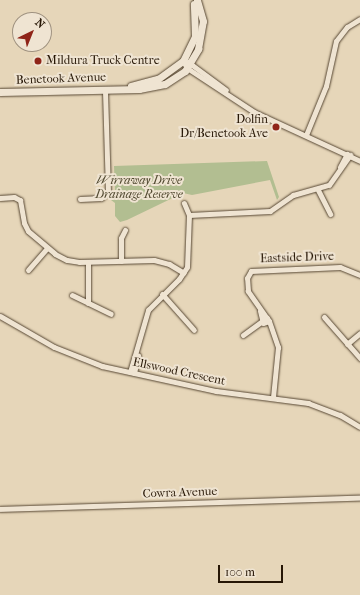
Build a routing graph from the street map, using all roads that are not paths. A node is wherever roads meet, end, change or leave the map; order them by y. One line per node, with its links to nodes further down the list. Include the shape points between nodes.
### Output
1 (194, 0): 4 (main road, via 197,27 192,45)
2 (197, 0): 5 (main road, via 203,30 199,47)
3 (360, 19): 9 (street, via 347,27 336,41 326,86)
4 (183, 61): 5 (street); 6 (main road, Benetook Avenue, via 158,79)
5 (189, 66): 6 (main road, Benetook Avenue, via 172,80 157,87); 9 (street, via 247,107)
6 (123, 88): 7 (main road, Benetook Avenue)
7 (105, 89): 8 (main road, Benetook Avenue); 14 (street, via 108,192 101,198)
8 (0, 92)
9 (306, 135): 10 (street)
10 (349, 155): 11 (street); 12 (street, via 335,178)
11 (360, 161)
12 (318, 190): 16 (street); 17 (street, via 293,195 265,212)
13 (0, 198): 19 (street, via 14,197 20,200 26,228)
14 (80, 198)
15 (184, 203): 17 (street)
16 (330, 214)
17 (189, 215): 23 (street, via 189,256)
18 (125, 230): 20 (street, via 121,238)
19 (47, 248): 21 (street, via 67,260); 22 (street)
20 (121, 261): 21 (street); 23 (street, via 160,260)
21 (88, 262): 27 (street)
22 (28, 270)
23 (184, 273): 25 (street)
24 (360, 275): 31 (street, Eastside Drive, via 340,266 254,270 247,276 247,287)
25 (162, 294): 32 (street); 37 (street, via 148,310)
26 (72, 295): 27 (street)
27 (88, 303): 28 (street)
28 (111, 314)
29 (0, 316): 37 (street, Ellswood Crescent, via 66,352)
30 (324, 317): 35 (street)
31 (265, 321): 34 (street); 38 (street, Eastside Drive, via 272,330 278,347)
32 (194, 330)
33 (360, 333): 35 (street)
34 (244, 334)
35 (348, 344): 36 (street)
36 (360, 358)
37 (132, 373): 38 (street, Ellswood Crescent, via 223,392)
38 (274, 397): 39 (street, Ellswood Crescent, via 318,405)
39 (360, 426)
40 (360, 498): 41 (street, Cowra Avenue)
41 (0, 509)

